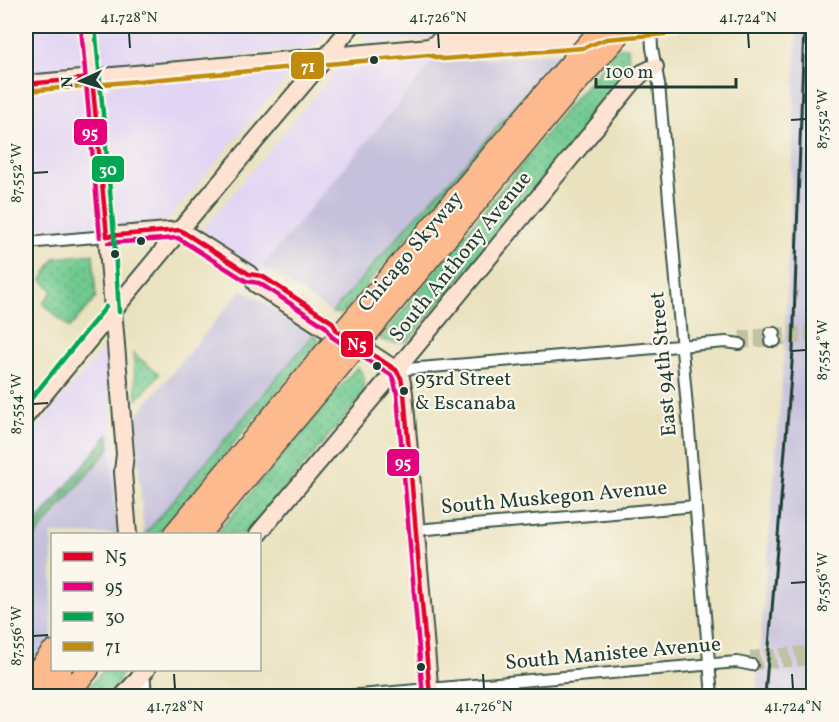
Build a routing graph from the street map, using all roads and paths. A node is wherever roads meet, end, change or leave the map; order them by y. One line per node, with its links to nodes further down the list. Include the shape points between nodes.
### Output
1 (88, 26): 9 (street)
2 (351, 26): 7 (street)
3 (627, 26): 11 (highway, Chicago Skyway, bridge)
4 (675, 26): 5 (street)
5 (651, 28): 6 (street); 8 (street, East 94th Street)
6 (604, 29): 7 (street, via 442,39 430,47); 11 (highway, Chicago Skyway, bridge)
7 (327, 56): 9 (street); 12 (street)
8 (655, 68): 18 (street, East 94th Street); 19 (street, South Anthony Avenue, via 634,81)
9 (92, 78): 10 (street); 13 (street)
10 (26, 84)
11 (556, 94): 16 (highway, Chicago Skyway)
12 (180, 230): 13 (street); 15 (street); 16 (street, via 249,274 256,284)
13 (107, 236): 14 (street); 15 (street)
14 (26, 243)
15 (112, 312): 20 (street); 21 (street)
16 (347, 338): 19 (street); 26 (highway, Chicago Skyway); 27 (highway, Chicago Skyway)
17 (740, 340): 18 (street)
18 (682, 346): 19 (street); 22 (street, East 94th Street)
19 (396, 370): 23 (street, via 403,386); 28 (street, South Anthony Avenue)
20 (26, 416)
21 (125, 454): 24 (street); 25 (street, via 131,471)
22 (696, 506): 23 (street, South Muskegon Avenue); 31 (street, East 94th Street)
23 (416, 530): 37 (street)
24 (128, 533)
25 (137, 533)
26 (175, 533)
27 (200, 533)
28 (259, 533)
29 (51, 653): 36 (highway)
30 (751, 660): 31 (street, South Manistee Avenue)
31 (709, 665): 37 (street, South Manistee Avenue); 43 (street, East 94th Street)
32 (59, 671): 38 (highway)
33 (86, 671): 39 (highway)
34 (144, 671): 40 (street)
35 (145, 671): 41 (street)
36 (26, 685)
37 (430, 693): 42 (street, South Manistee Avenue)
38 (38, 696)
39 (65, 696)
40 (123, 696)
41 (146, 696)
42 (348, 696)
43 (712, 696)

